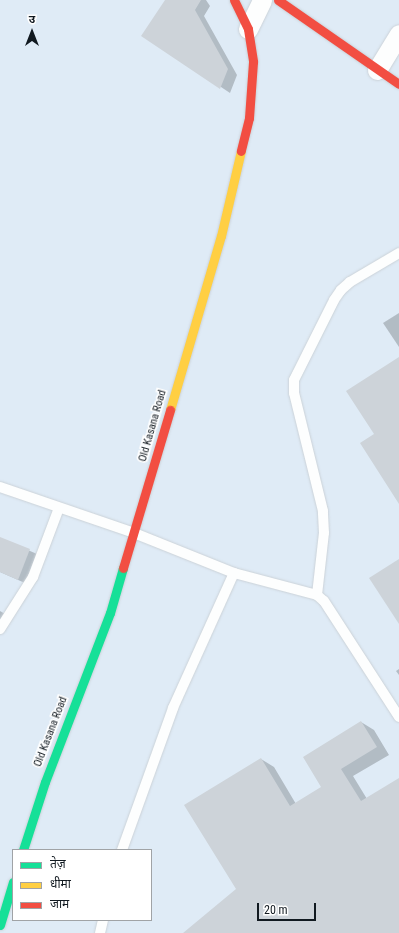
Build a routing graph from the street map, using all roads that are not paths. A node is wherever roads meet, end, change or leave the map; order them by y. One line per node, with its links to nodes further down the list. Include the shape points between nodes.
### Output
1 (234, 0): 4 (street, Old Kasana Road)
2 (262, 0): 4 (street)
3 (278, 0): 6 (street)
4 (248, 29): 11 (street, Old Kasana Road, via 253,62 249,118 221,236)
5 (399, 34): 6 (street)
6 (377, 70): 7 (street)
7 (399, 84)
8 (399, 253): 13 (lane, via 341,290 294,380 294,393 324,516)
9 (0, 487): 10 (lane)
10 (59, 508): 11 (lane); 14 (lane, via 33,577)
11 (134, 533): 12 (lane); 16 (street, Old Kasana Road, via 110,613 45,782)
12 (234, 573): 13 (lane); 17 (lane, via 173,708)
13 (317, 595): 15 (lane, via 324,601)
14 (0, 629)
15 (399, 717)
16 (23, 849)
17 (122, 849)
18 (12, 885): 20 (street)
19 (103, 921): 21 (lane)
20 (0, 925)
21 (100, 933)

